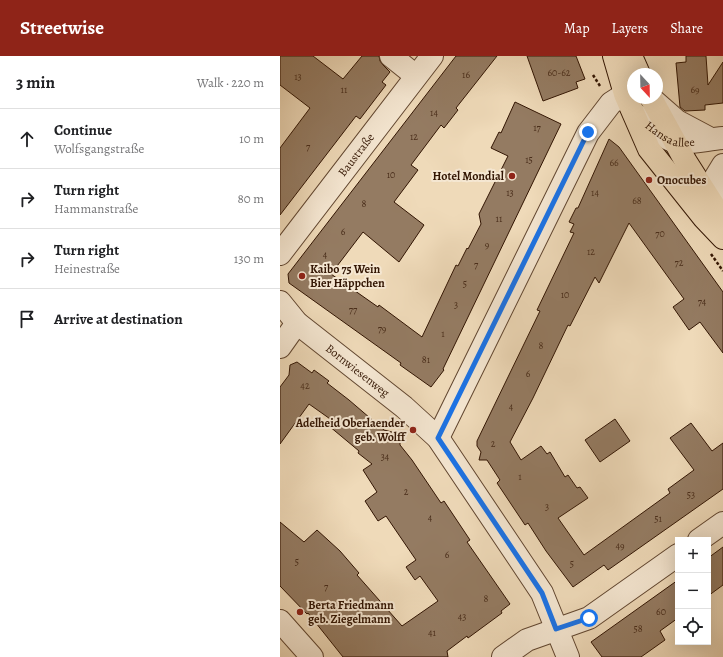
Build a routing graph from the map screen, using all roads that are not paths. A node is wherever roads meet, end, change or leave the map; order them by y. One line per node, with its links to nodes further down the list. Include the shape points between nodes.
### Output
1 (391, 56): 6 (street)
2 (432, 56): 6 (street, Baustraße)
3 (614, 56): 7 (main road)
4 (631, 56): 5 (main road)
5 (636, 68)
6 (416, 76): 16 (street, Baustraße)
7 (625, 94): 10 (main road); 20 (street, via 611,103 588,132)
8 (654, 104): 12 (main road)
9 (658, 104): 11 (street, Hansaallee, via 677,121)
10 (635, 114): 12 (street, Hansaallee); 15 (main road, via 649,149)
11 (716, 138): 12 (street, Hansaallee)
12 (675, 142): 14 (main road)
13 (723, 165): 14 (street, via 712,183)
14 (720, 214)
15 (723, 238)
16 (280, 254)
17 (280, 302): 18 (street, Bornwiesenweg)
18 (297, 323): 19 (street); 20 (street, Bornwiesenweg, via 404,407)
19 (280, 347)
20 (438, 438): 25 (street, Bornwiesenweg, via 542,593)
21 (723, 523): 22 (street)
22 (703, 537)
23 (675, 557): 25 (street, via 589,618)
24 (280, 621): 26 (street)
25 (556, 629): 27 (street, via 527,640); 28 (street, Bornwiesenweg)
26 (312, 657)
27 (503, 657)
28 (568, 657)

